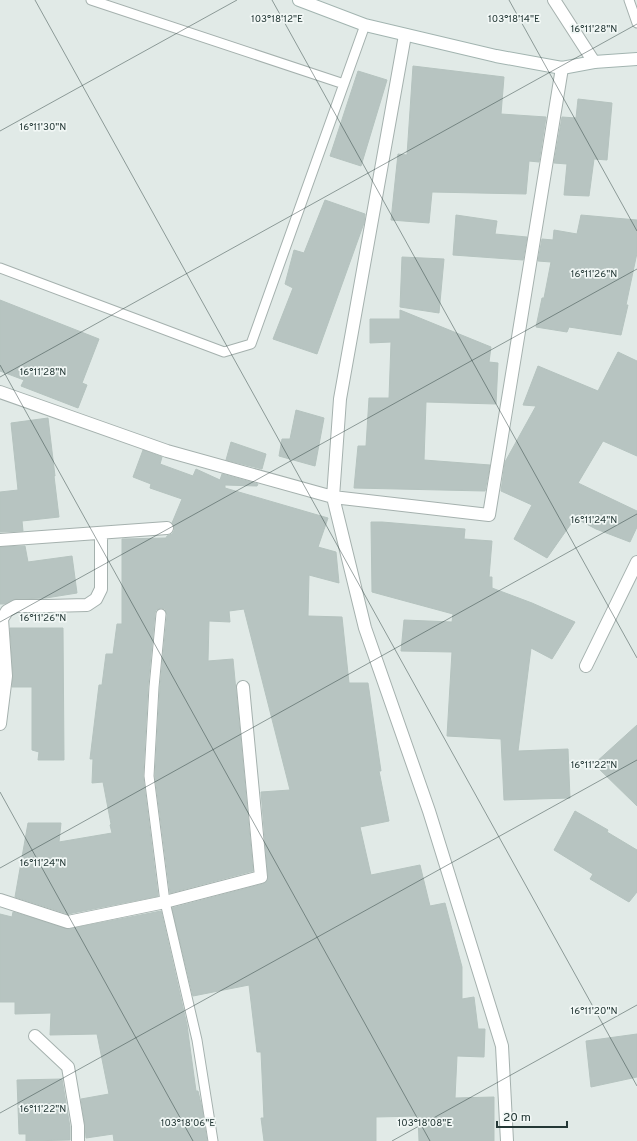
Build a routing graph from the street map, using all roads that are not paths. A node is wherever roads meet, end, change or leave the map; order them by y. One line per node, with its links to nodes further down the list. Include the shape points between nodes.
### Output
1 (91, 0): 11 (lane)
2 (299, 0): 6 (street)
3 (554, 0): 9 (street)
4 (629, 0): 5 (lane)
5 (637, 23)
6 (365, 25): 7 (street); 11 (lane)
7 (405, 35): 10 (street); 14 (street, via 340,399)
8 (637, 59): 9 (street)
9 (594, 62): 10 (street)
10 (562, 68): 14 (street, via 489,515)
11 (344, 84): 12 (lane, via 252,344 224,352)
12 (0, 268)
13 (0, 392): 14 (street, via 168,451)
14 (333, 498): 28 (street, via 365,628 429,811 502,1046)
15 (166, 528): 16 (street)
16 (101, 533): 17 (street); 22 (street, via 101,589 96,599 87,605 16,606 7,611 2,619 6,676)
17 (0, 540)
18 (637, 562): 20 (street)
19 (161, 614): 24 (lane, via 149,776)
20 (586, 666)
21 (243, 687): 24 (street, via 261,877)
22 (0, 724)
23 (0, 900): 24 (street, via 68,922)
24 (165, 902): 27 (lane, via 197,1040)
25 (36, 1036): 26 (street, via 68,1067 78,1126)
26 (78, 1141)
27 (213, 1141)
28 (507, 1141)

